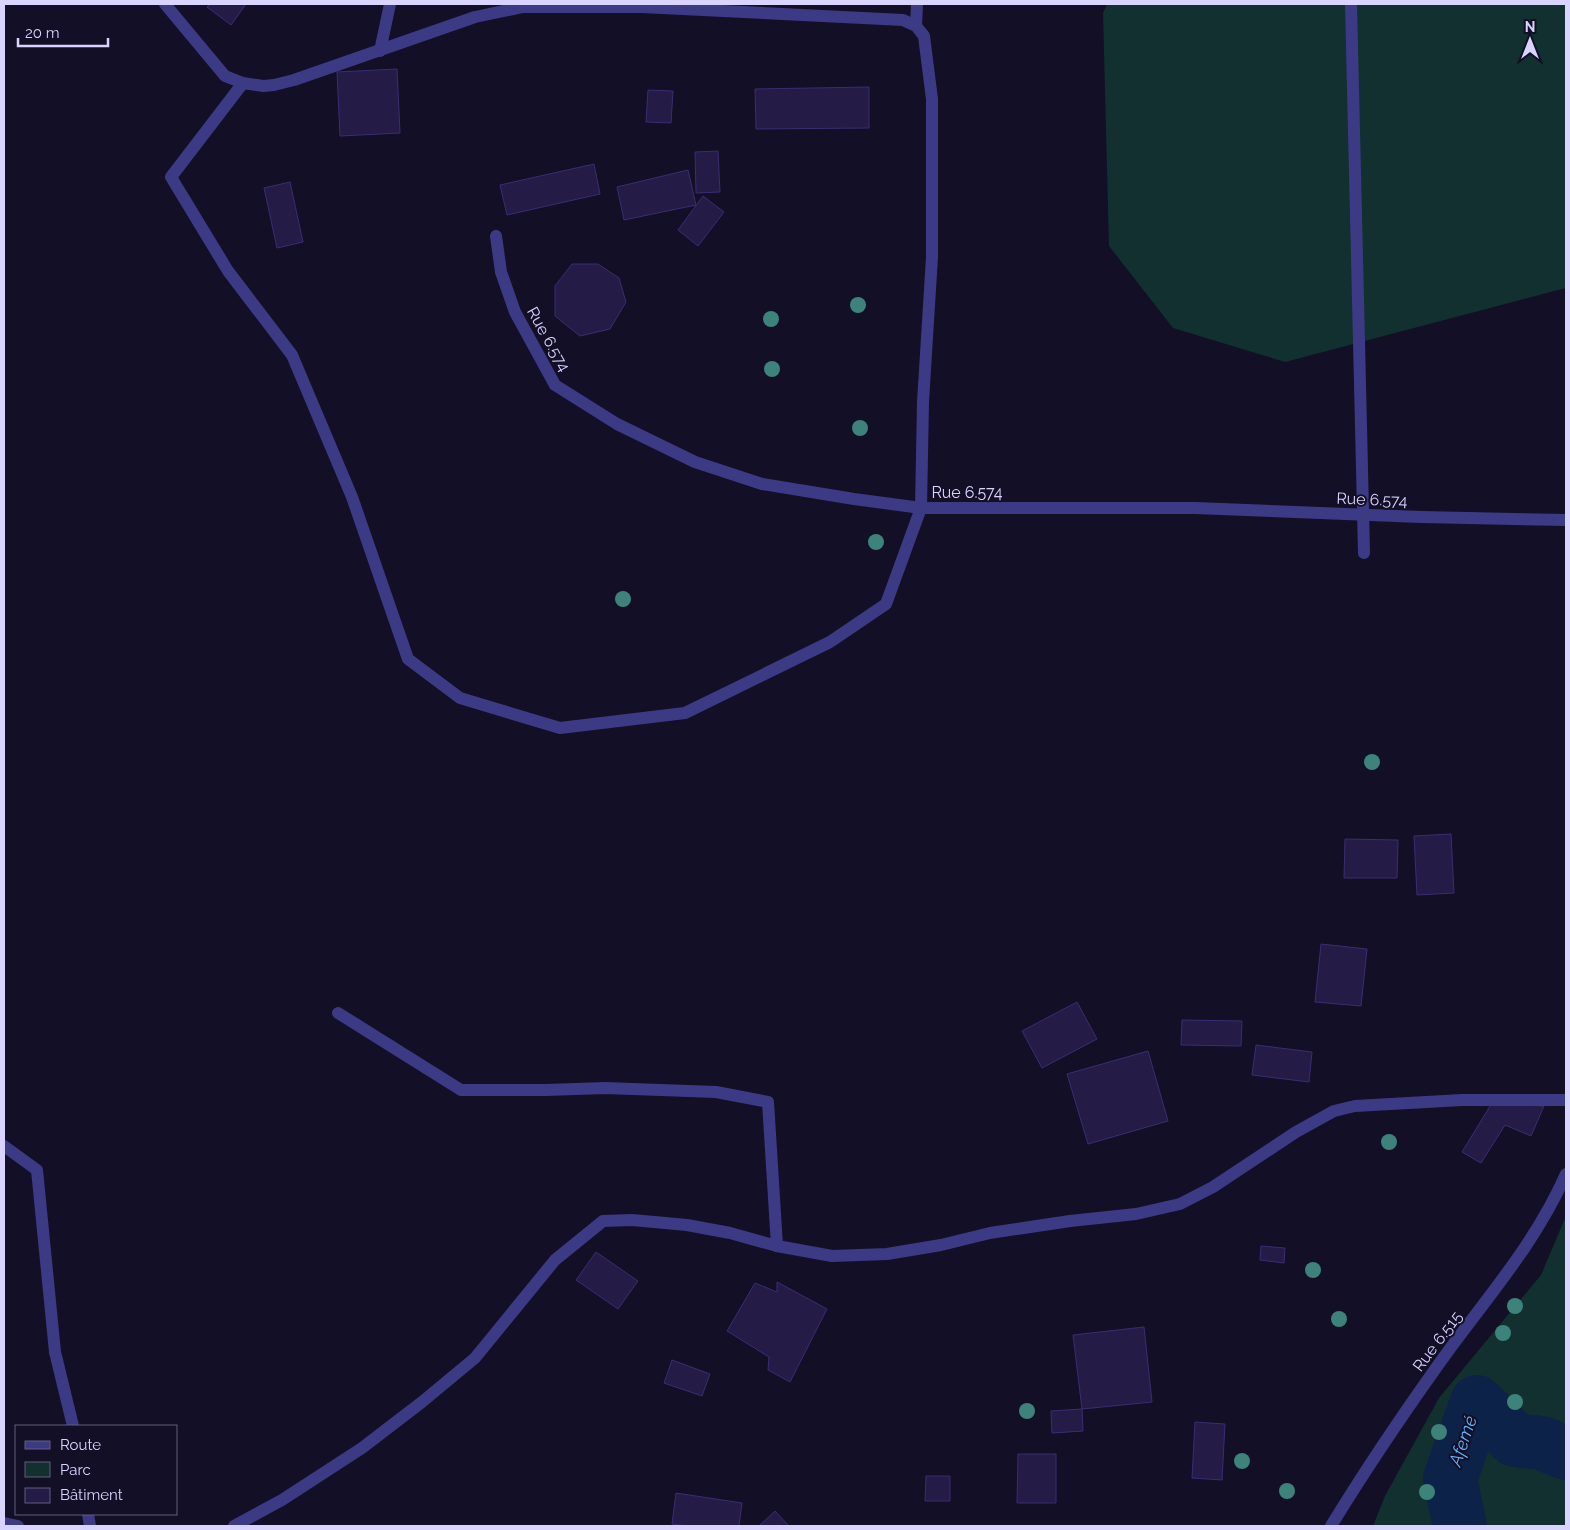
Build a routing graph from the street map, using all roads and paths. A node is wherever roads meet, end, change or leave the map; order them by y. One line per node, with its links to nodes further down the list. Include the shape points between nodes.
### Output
1 (164, 4): 7 (street, via 225,76)
2 (390, 4): 6 (street)
3 (917, 4): 5 (street)
4 (1351, 4): 10 (street)
5 (916, 26): 6 (street, via 903,20 642,7 523,7 475,17); 9 (street, via 924,36 932,99 932,256 923,402)
6 (380, 51): 7 (street, via 274,85)
7 (243, 83): 9 (street, via 171,177 228,271 292,355 352,496 408,659 460,698 560,728 685,713 830,642 886,604)
8 (496, 236): 9 (street, Rue 6.574, via 501,272 515,312 555,385 618,424 695,462 762,484)
9 (921, 508): 10 (street, Rue 6.574, via 1195,508)
10 (1364, 515): 11 (street, Rue 6.574); 12 (street)
11 (1566, 520)
12 (1364, 553)
13 (338, 1014): 17 (street, via 461,1090 605,1088 716,1092 768,1102)
14 (1566, 1100): 17 (street, via 1462,1100 1355,1106 1334,1112 1296,1132 1213,1187 1180,1204 1136,1214 990,1233 887,1254 832,1256)
15 (4, 1146): 18 (street, via 37,1170 55,1352)
16 (1566, 1174): 22 (street, Rue 6.515, via 1553,1204 1508,1273 1436,1368)
17 (778, 1246): 21 (street, via 686,1225 603,1221 555,1260 475,1358 422,1402 362,1448 282,1500)
18 (73, 1425)
19 (4, 1523): 20 (street)
20 (18, 1526)
21 (234, 1526)
22 (1331, 1526)

